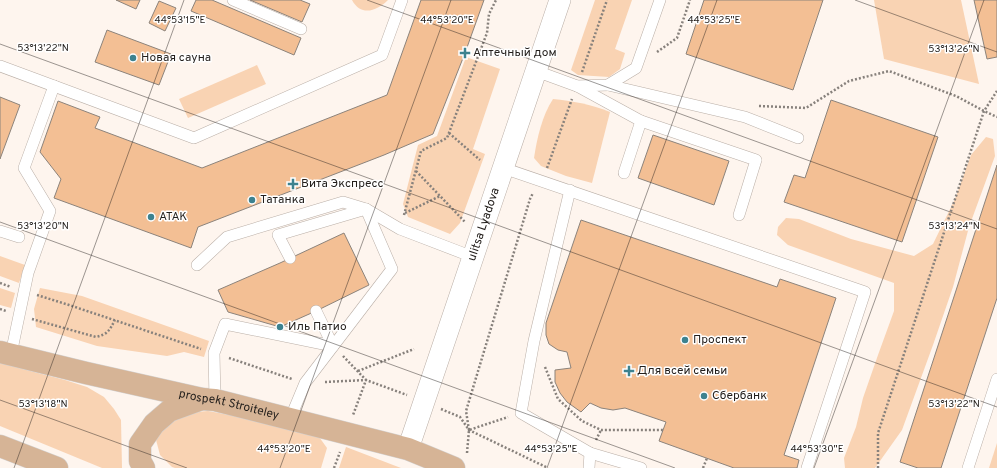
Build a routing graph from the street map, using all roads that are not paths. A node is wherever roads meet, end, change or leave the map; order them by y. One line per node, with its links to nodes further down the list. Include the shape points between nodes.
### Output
1 (233, 0): 5 (lane)
2 (402, 0): 9 (lane, via 382,55 194,138)
3 (560, 0): 7 (street, ulitsa Lyadova)
4 (660, 0): 8 (lane, via 636,68)
5 (301, 29)
6 (0, 66): 9 (lane)
7 (536, 71): 10 (lane); 13 (street, ulitsa Lyadova)
8 (608, 85): 10 (lane); 12 (lane, via 745,118)
9 (54, 86): 25 (lane, via 24,168 50,211 28,273 19,316)
10 (577, 86): 11 (lane)
11 (641, 121): 14 (lane); 17 (lane, via 756,160)
12 (798, 138)
13 (503, 168): 15 (lane); 20 (street, ulitsa Lyadova)
14 (624, 173)
15 (570, 190): 32 (lane, via 534,341 521,413); 39 (lane, via 865,292)
16 (366, 209): 20 (lane, via 400,229); 21 (lane, via 278,235); 22 (lane, via 342,202 227,237); 24 (lane, via 392,269)
17 (739, 215)
18 (0, 230): 19 (lane)
19 (19, 237)
20 (466, 254): 30 (street, ulitsa Lyadova)
21 (290, 258)
22 (197, 265)
23 (316, 312): 24 (lane)
24 (333, 346): 27 (lane, via 225,324 214,354); 28 (lane, via 305,383)
25 (5, 353): 27 (main road, prospekt Stroiteley)
26 (997, 379): 40 (lane)
27 (208, 399): 28 (main road, prospekt Stroiteley); 36 (main road, via 169,411 154,424 140,444 140,461)
28 (290, 419): 30 (main road, prospekt Stroiteley)
29 (0, 446): 34 (main road)
30 (408, 449): 33 (main road, prospekt Stroiteley)
31 (0, 450): 34 (street)
32 (590, 453): 37 (lane); 38 (lane)
33 (460, 460)
34 (30, 463): 35 (main road)
35 (57, 468)
36 (144, 468)
37 (588, 468)
38 (640, 468)
39 (807, 468)
40 (968, 468)

